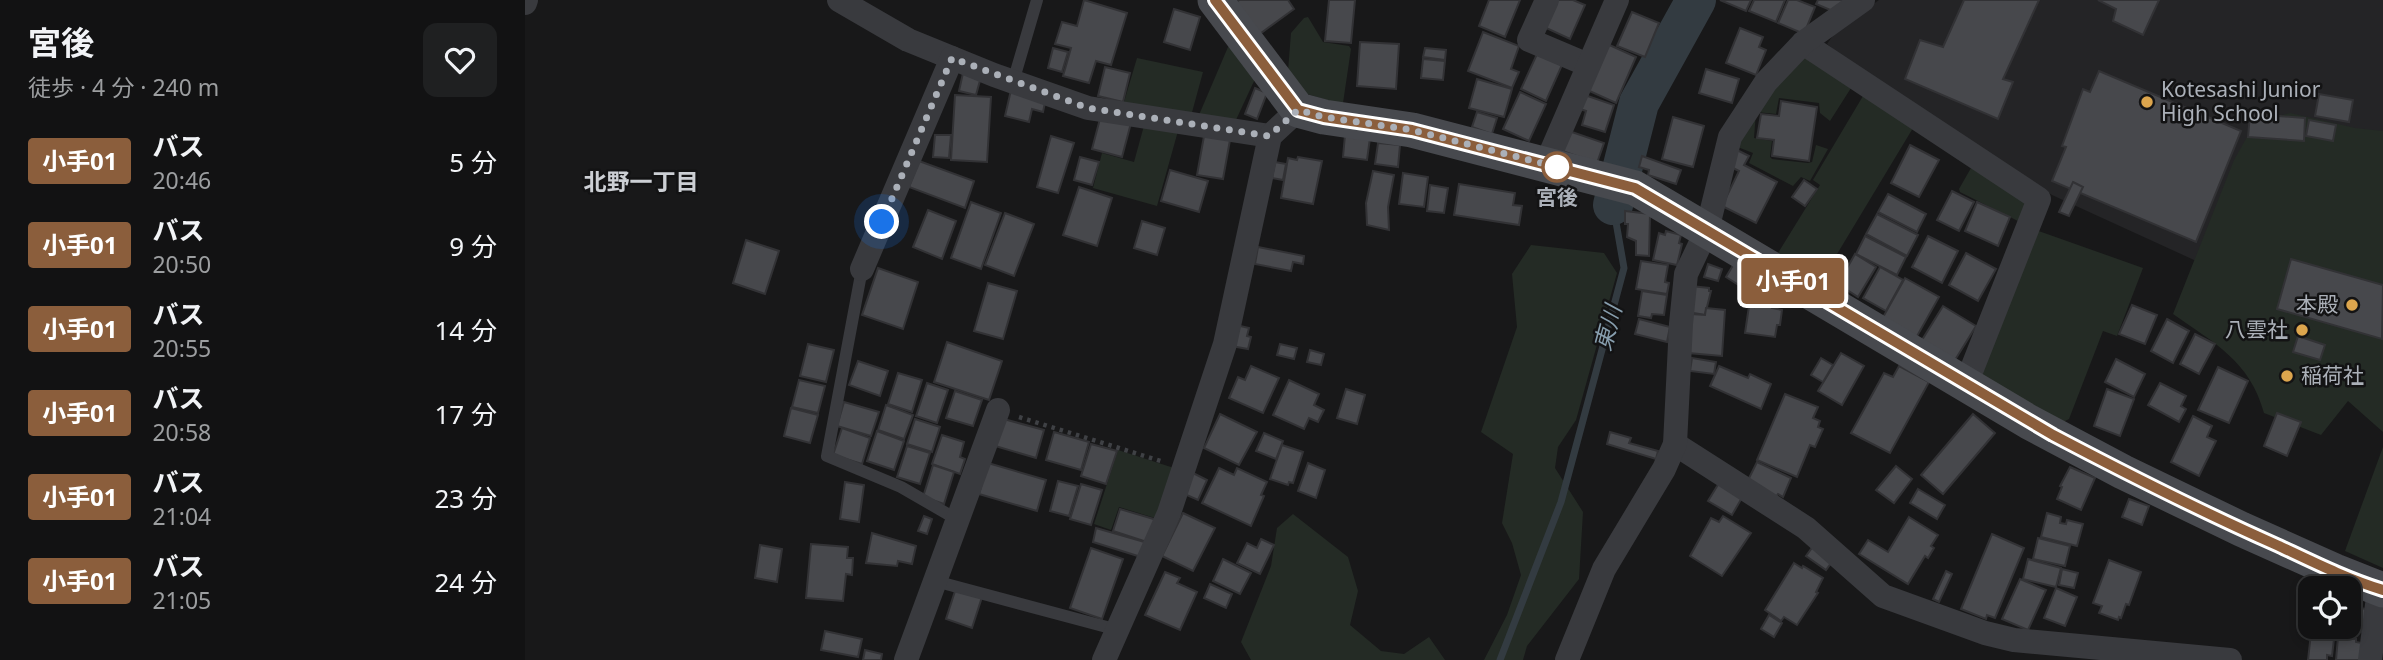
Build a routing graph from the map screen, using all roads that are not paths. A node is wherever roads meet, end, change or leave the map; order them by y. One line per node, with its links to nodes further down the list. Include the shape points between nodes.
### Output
1 (839, 0): 8 (street, via 908,40)
2 (1037, 0): 10 (lane)
3 (1215, 0): 11 (street)
4 (1547, 0): 9 (street, via 1529,40)
5 (1617, 0): 9 (street)
6 (1863, 0): 7 (street)
7 (1803, 43): 14 (street, via 1766,82 1730,137); 16 (street, via 2039,199)
8 (952, 58): 10 (street); 15 (street)
9 (1588, 65): 13 (street)
10 (1013, 82): 12 (street, via 1088,108)
11 (1298, 110): 12 (street); 13 (street, via 1412,130)
12 (1269, 136): 22 (street, via 1225,344 1169,513)
13 (1546, 164): 14 (street, via 1635,188)
14 (1707, 230): 16 (street); 18 (street, via 1686,274)
15 (862, 269): 19 (lane, via 827,456 901,487)
16 (1966, 384): 21 (street, via 2123,472)
17 (998, 410): 19 (street)
18 (1675, 444): 25 (street, via 1604,569); 26 (street, via 1806,527 1883,596 2014,640)
19 (958, 520): 20 (street)
20 (935, 581): 22 (lane); 23 (street)
21 (2381, 590): 27 (street)
22 (1118, 630): 24 (street)
23 (906, 660)
24 (1104, 660)
25 (1567, 660)
26 (2230, 660)
27 (2369, 660)

